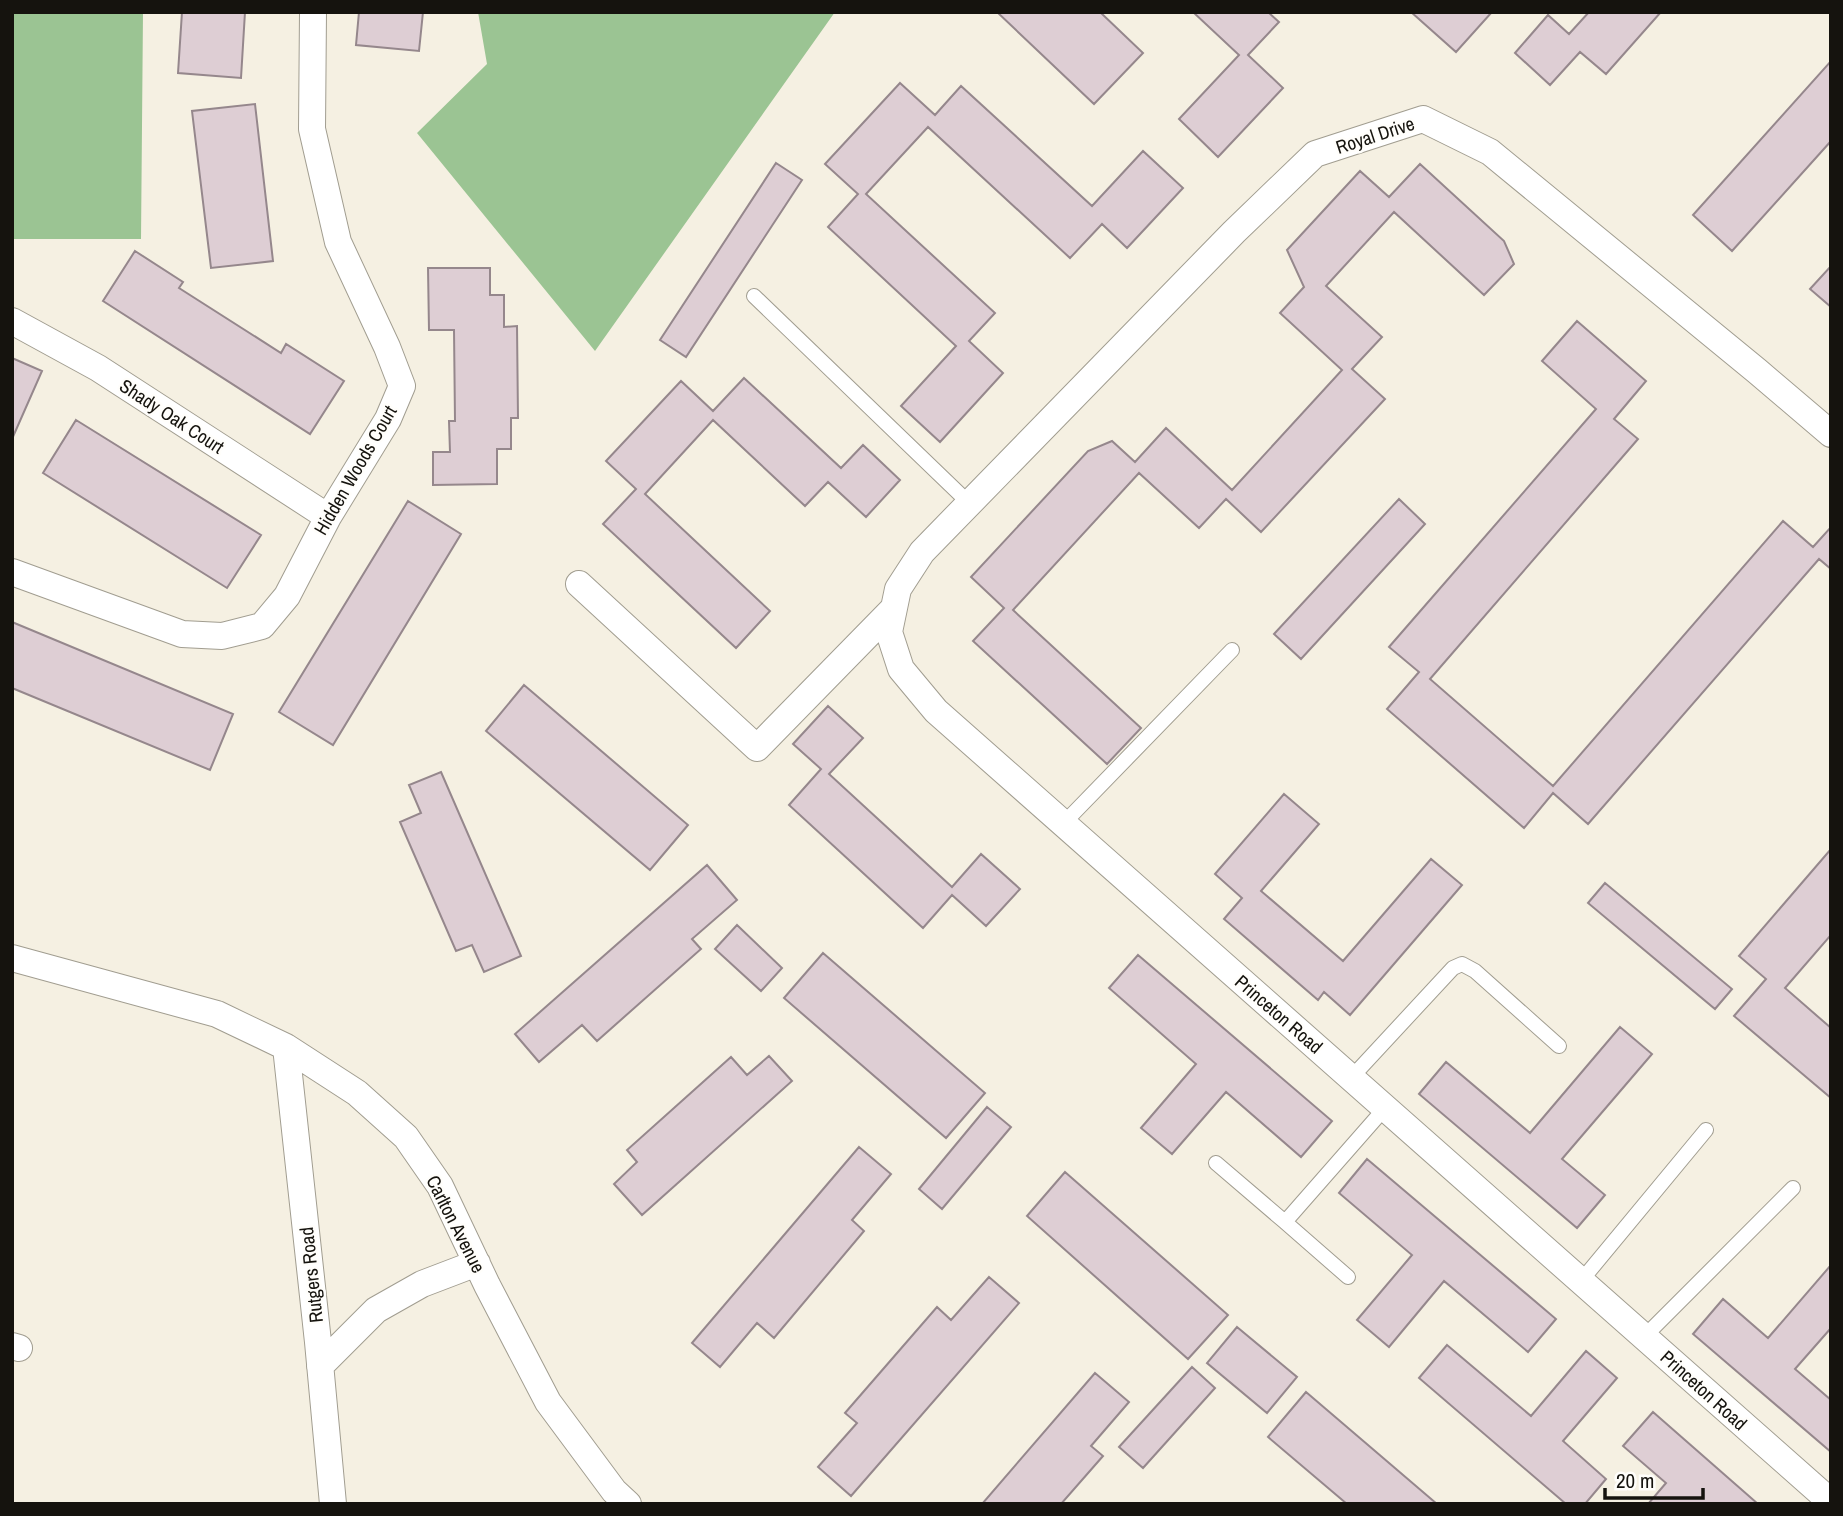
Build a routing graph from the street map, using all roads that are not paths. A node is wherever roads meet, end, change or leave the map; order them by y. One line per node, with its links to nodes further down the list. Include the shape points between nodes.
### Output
1 (313, 12): 7 (street, Hidden Woods Court, via 312,129 338,242 402,386)
2 (754, 296): 6 (lane)
3 (12, 321): 7 (street, Shady Oak Court, via 98,368)
4 (1831, 435): 5 (street, Royal Drive, via 1490,152 1423,119 1315,154)
5 (989, 482): 6 (street, Princeton Road)
6 (969, 503): 10 (street, Princeton Road, via 922,552 898,589)
7 (328, 517): 8 (street, Hidden Woods Court, via 286,596 262,626 222,636 182,634)
8 (12, 572)
9 (579, 584): 10 (street, via 757,748)
10 (894, 608): 12 (street, Princeton Road, via 889,632 901,669 936,711)
11 (1232, 650): 12 (lane)
12 (1063, 824): 16 (street, Princeton Road)
13 (12, 958): 15 (street, Carlton Avenue, via 217,1014)
14 (1559, 1046): 16 (lane, via 1462,964 1453,968)
15 (286, 1047): 22 (street, Carlton Avenue, via 357,1093 406,1137 440,1186); 26 (street, Rutgers Road)
16 (1351, 1078): 17 (street, Princeton Road)
17 (1385, 1108): 21 (lane); 24 (street, Princeton Road)
18 (1706, 1130): 24 (lane)
19 (1216, 1163): 21 (lane)
20 (1793, 1188): 25 (lane)
21 (1285, 1222): 23 (lane)
22 (477, 1264): 26 (street, via 422,1284 376,1310); 29 (street, Carlton Avenue, via 548,1402)
23 (1348, 1278)
24 (1581, 1281): 25 (street, Princeton Road)
25 (1644, 1337): 27 (street, Princeton Road)
26 (320, 1366): 28 (street, Rutgers Road)
27 (1831, 1502)
28 (333, 1504)
29 (628, 1504)

